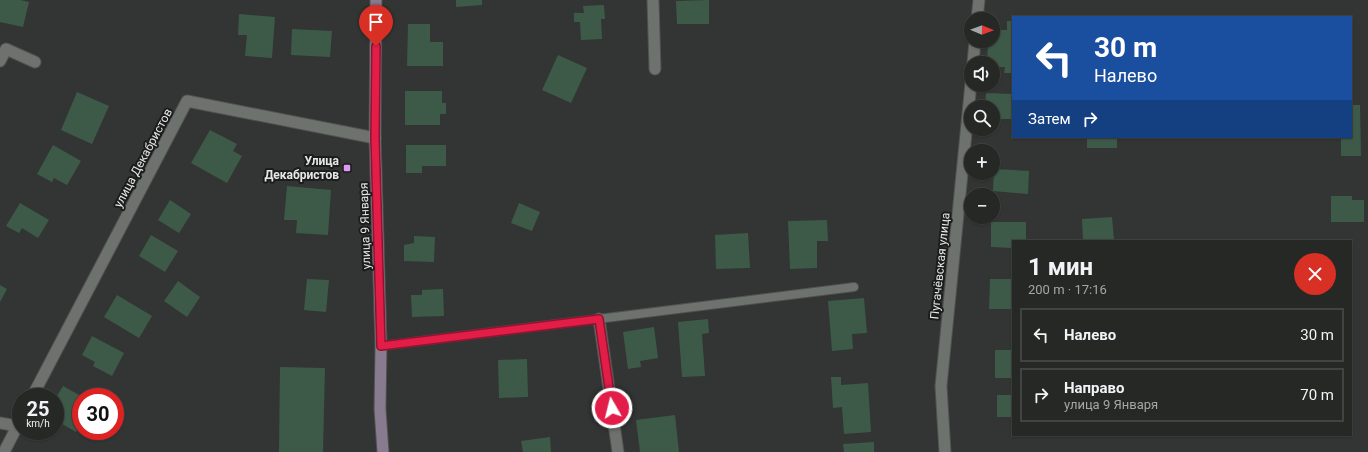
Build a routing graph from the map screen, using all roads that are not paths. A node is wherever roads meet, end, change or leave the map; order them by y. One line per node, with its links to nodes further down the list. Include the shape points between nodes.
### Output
1 (376, 0): 9 (main road, улица 9 Января)
2 (653, 0): 7 (street)
3 (979, 0): 4 (street)
4 (978, 12)
5 (0, 61): 6 (street, via 6,49)
6 (35, 62)
7 (655, 69)
8 (970, 92): 20 (street, Пугачёвская улица, via 941,386)
9 (375, 138): 12 (main road, улица 9 Января); 13 (street, улица Декабристов, via 187,101)
10 (854, 287): 11 (lane)
11 (599, 319): 12 (lane); 19 (street)
12 (381, 346): 18 (main road, улица 9 Января, via 380,409)
13 (37, 388)
14 (12, 422): 15 (street)
15 (0, 423)
16 (12, 436): 17 (street)
17 (4, 452)
18 (383, 452)
19 (618, 452)
20 (945, 452)

